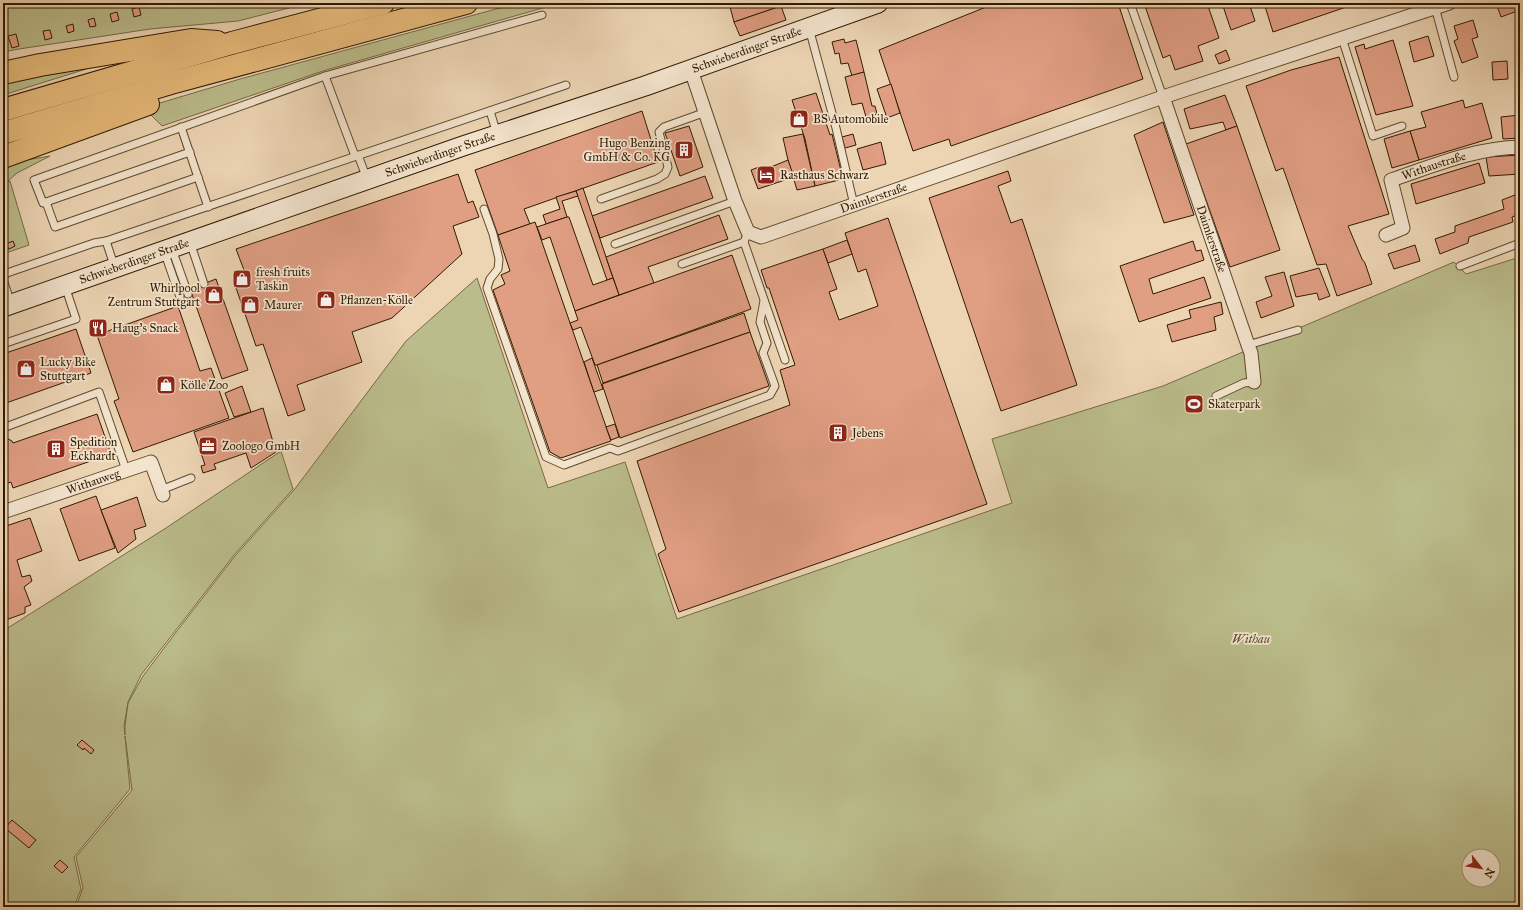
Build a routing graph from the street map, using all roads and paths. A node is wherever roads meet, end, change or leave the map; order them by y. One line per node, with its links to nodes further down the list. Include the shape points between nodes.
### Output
1 (383, 3): 10 (highway)
2 (466, 3): 11 (highway)
3 (878, 3): 8 (street, Schwieberdinger Straße)
4 (1130, 3): 17 (lane)
5 (1449, 3): 6 (street, Daimlerstraße)
6 (1435, 7): 9 (street, Daimlerstraße); 15 (lane)
7 (542, 15): 14 (lane)
8 (809, 28): 12 (street, Schwieberdinger Straße); 34 (lane)
9 (1342, 38): 17 (street, Daimlerstraße); 21 (lane, via 1373,136)
10 (232, 43): 13 (highway, via 191,40); 18 (highway)
11 (275, 55): 23 (highway); 28 (highway, via 242,74 174,95)
12 (691, 70): 20 (street); 24 (street, Schwieberdinger Straße)
13 (3, 73)
14 (325, 76): 22 (lane); 27 (lane)
15 (1454, 77)
16 (566, 85): 19 (lane)
17 (1163, 97): 34 (street, Daimlerstraße); 56 (street, Daimlerstraße)
18 (3, 110)
19 (490, 111): 24 (lane); 27 (lane)
20 (706, 112): 31 (lane, via 664,127 659,132 668,167 665,174); 32 (street)
21 (1402, 126)
22 (181, 127): 26 (lane); 33 (lane, via 34,180 42,203)
23 (3, 133)
24 (497, 135): 30 (street, Schwieberdinger Straße)
25 (1520, 147): 37 (street, Withaustraße, via 1502,147 1470,154 1391,180 1403,228)
26 (190, 152): 29 (lane); 33 (lane)
27 (357, 156): 30 (lane); 35 (lane)
28 (3, 157)
29 (198, 178): 33 (lane, via 55,227); 35 (lane)
30 (367, 179): 40 (street, Schwieberdinger Straße)
31 (601, 199)
32 (735, 201): 38 (street); 42 (lane)
33 (46, 202)
34 (854, 205): 38 (street, Daimlerstraße, via 761,237)
35 (208, 207): 39 (lane)
36 (484, 209): 52 (lane, via 499,259 498,269 487,288 546,457 564,464 610,448 618,450 770,395 775,386 763,353 767,343 760,322)
37 (1386, 234)
38 (746, 237): 44 (lane); 52 (lane)
39 (106, 241): 46 (lane); 47 (lane, via 43,260 7,273)
40 (190, 242): 43 (street, Schwieberdinger Straße); 48 (lane)
41 (1520, 243): 45 (lane)
42 (615, 244)
43 (168, 249): 46 (street, Schwieberdinger Straße); 50 (lane); 51 (lane)
44 (682, 264)
45 (1460, 266)
46 (115, 268): 49 (street, Schwieberdinger Straße)
47 (3, 278): 53 (lane)
48 (204, 284)
49 (65, 285): 53 (street, Schwieberdinger Straße); 55 (lane, via 76,319)
50 (188, 294)
51 (180, 297)
52 (764, 301): 57 (lane)
53 (7, 306)
54 (1298, 330): 56 (lane)
55 (3, 344)
56 (1248, 345): 58 (street, Daimlerstraße)
57 (785, 360)
58 (1254, 382): 59 (lane)
59 (1216, 396)
60 (3, 428): 61 (lane, via 99,392)
61 (126, 470): 63 (street, Withauweg, via 151,462); 64 (street, Withauweg)
62 (191, 478): 63 (lane)
63 (162, 492)
64 (3, 512)

